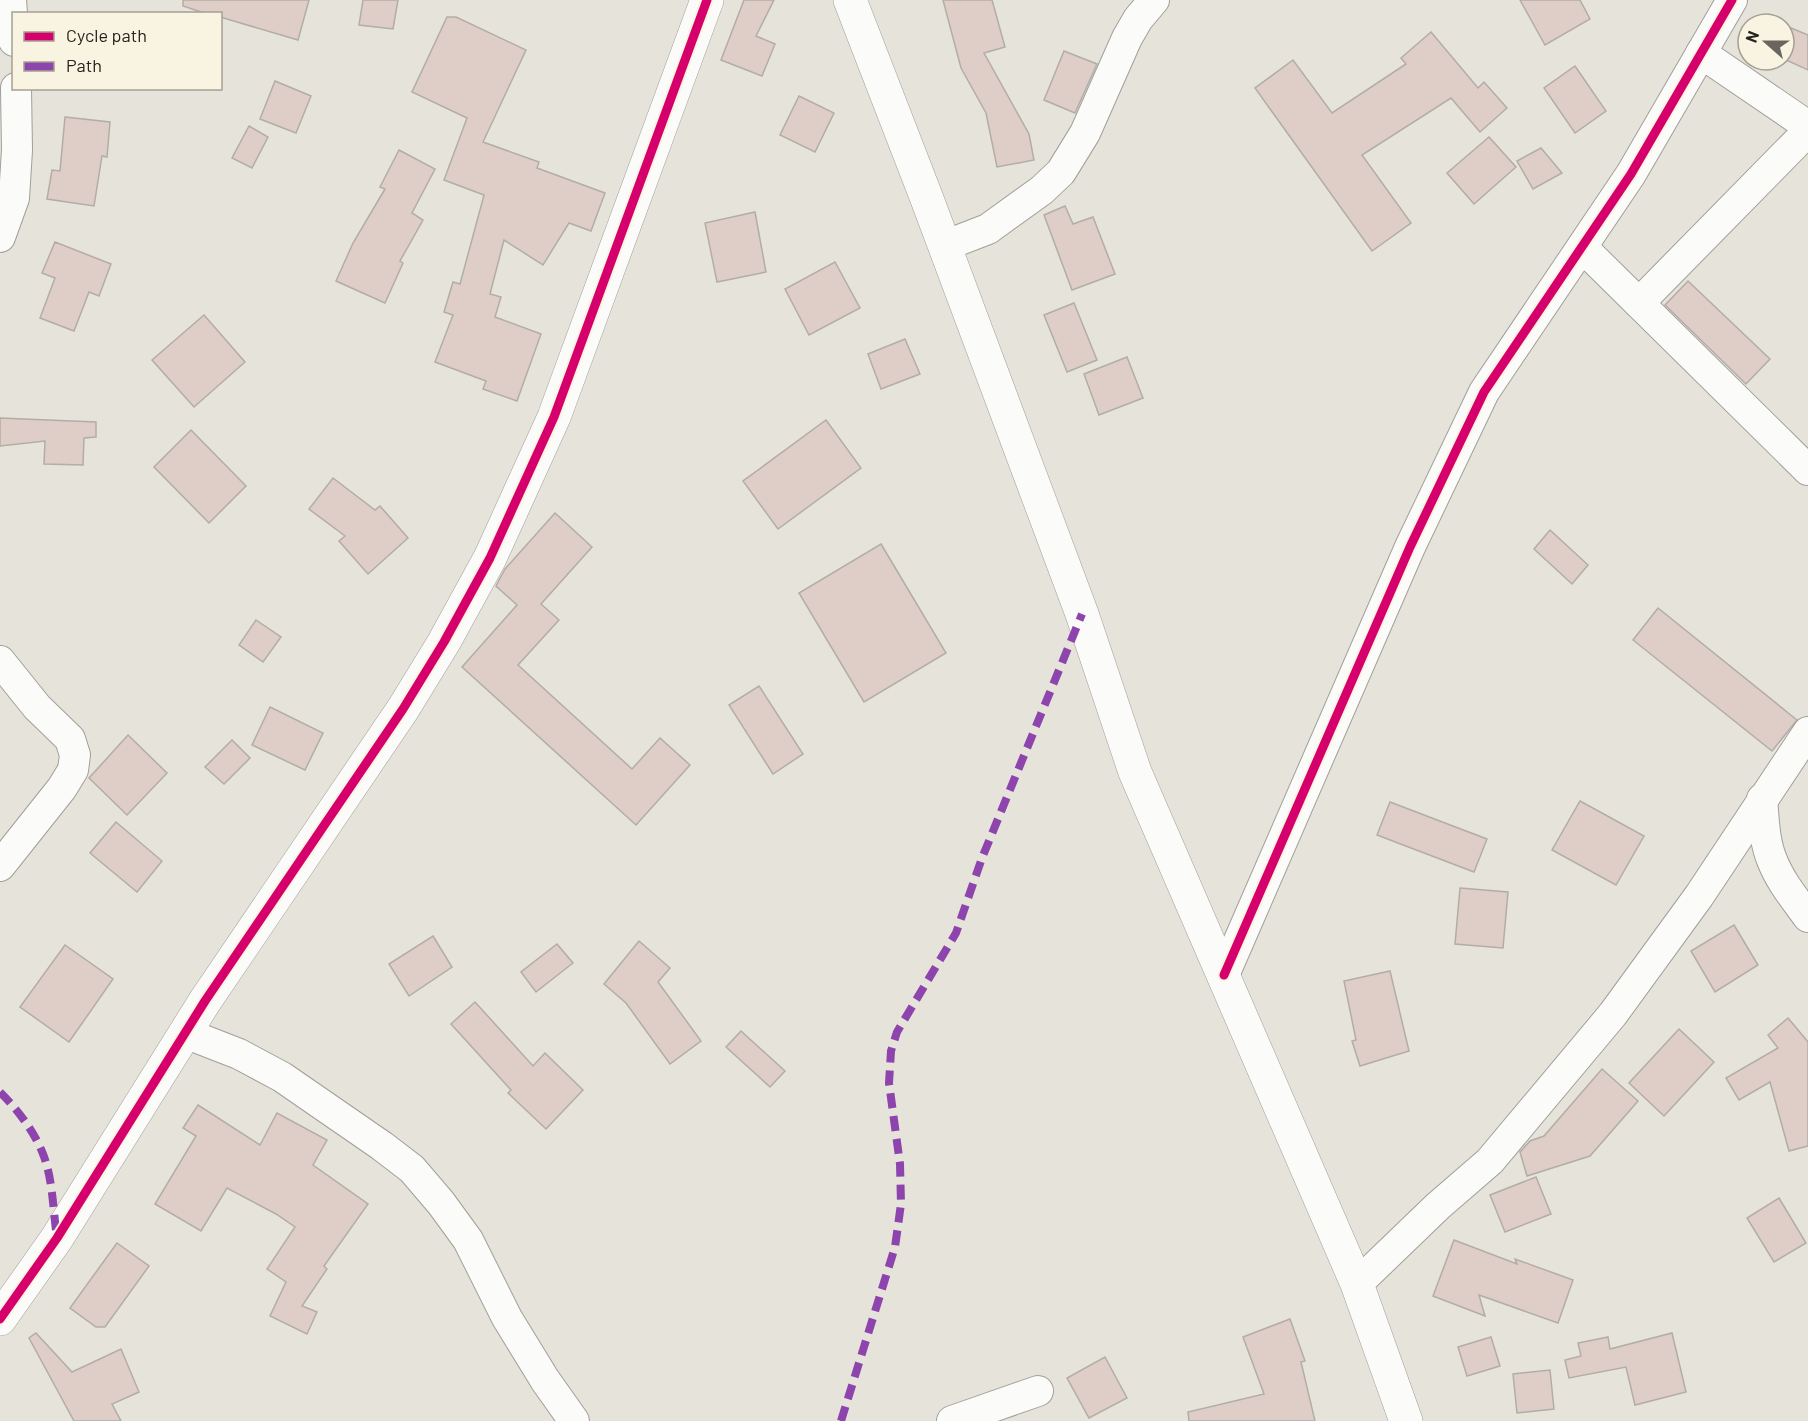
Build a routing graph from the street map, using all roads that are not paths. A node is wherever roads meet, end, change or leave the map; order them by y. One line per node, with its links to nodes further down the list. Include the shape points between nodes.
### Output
1 (707, 0): 20 (main road, via 554,417 490,558 404,709)
2 (850, 0): 10 (main road)
3 (1154, 0): 10 (street, via 1127,38 1085,133 1061,172 988,229)
4 (1732, 0): 5 (street)
5 (1701, 53): 7 (street); 11 (street, via 1632,174)
6 (16, 90): 9 (street, via 14,198)
7 (1808, 126)
8 (1808, 131): 12 (street)
9 (0, 237)
10 (944, 246): 19 (main road, via 1082,614 1135,772)
11 (1582, 247): 12 (street); 19 (street, via 1484,392 1410,547)
12 (1639, 303): 13 (street)
13 (1808, 470)
14 (0, 661): 17 (street, via 37,707 70,739 75,754 73,770 62,788)
15 (1808, 732): 16 (street)
16 (1762, 799): 18 (street, via 1772,861); 21 (street, via 1699,896 1613,1014 1490,1161)
17 (0, 866)
18 (1808, 916)
19 (1224, 975): 21 (main road)
20 (185, 1033): 22 (main road, via 57,1238); 24 (street, via 239,1054 282,1077 412,1169 468,1240 507,1318)
21 (1357, 1284): 26 (main road)
22 (0, 1319)
23 (1038, 1391): 25 (street)
24 (574, 1421)
25 (952, 1421)
26 (1406, 1421)

